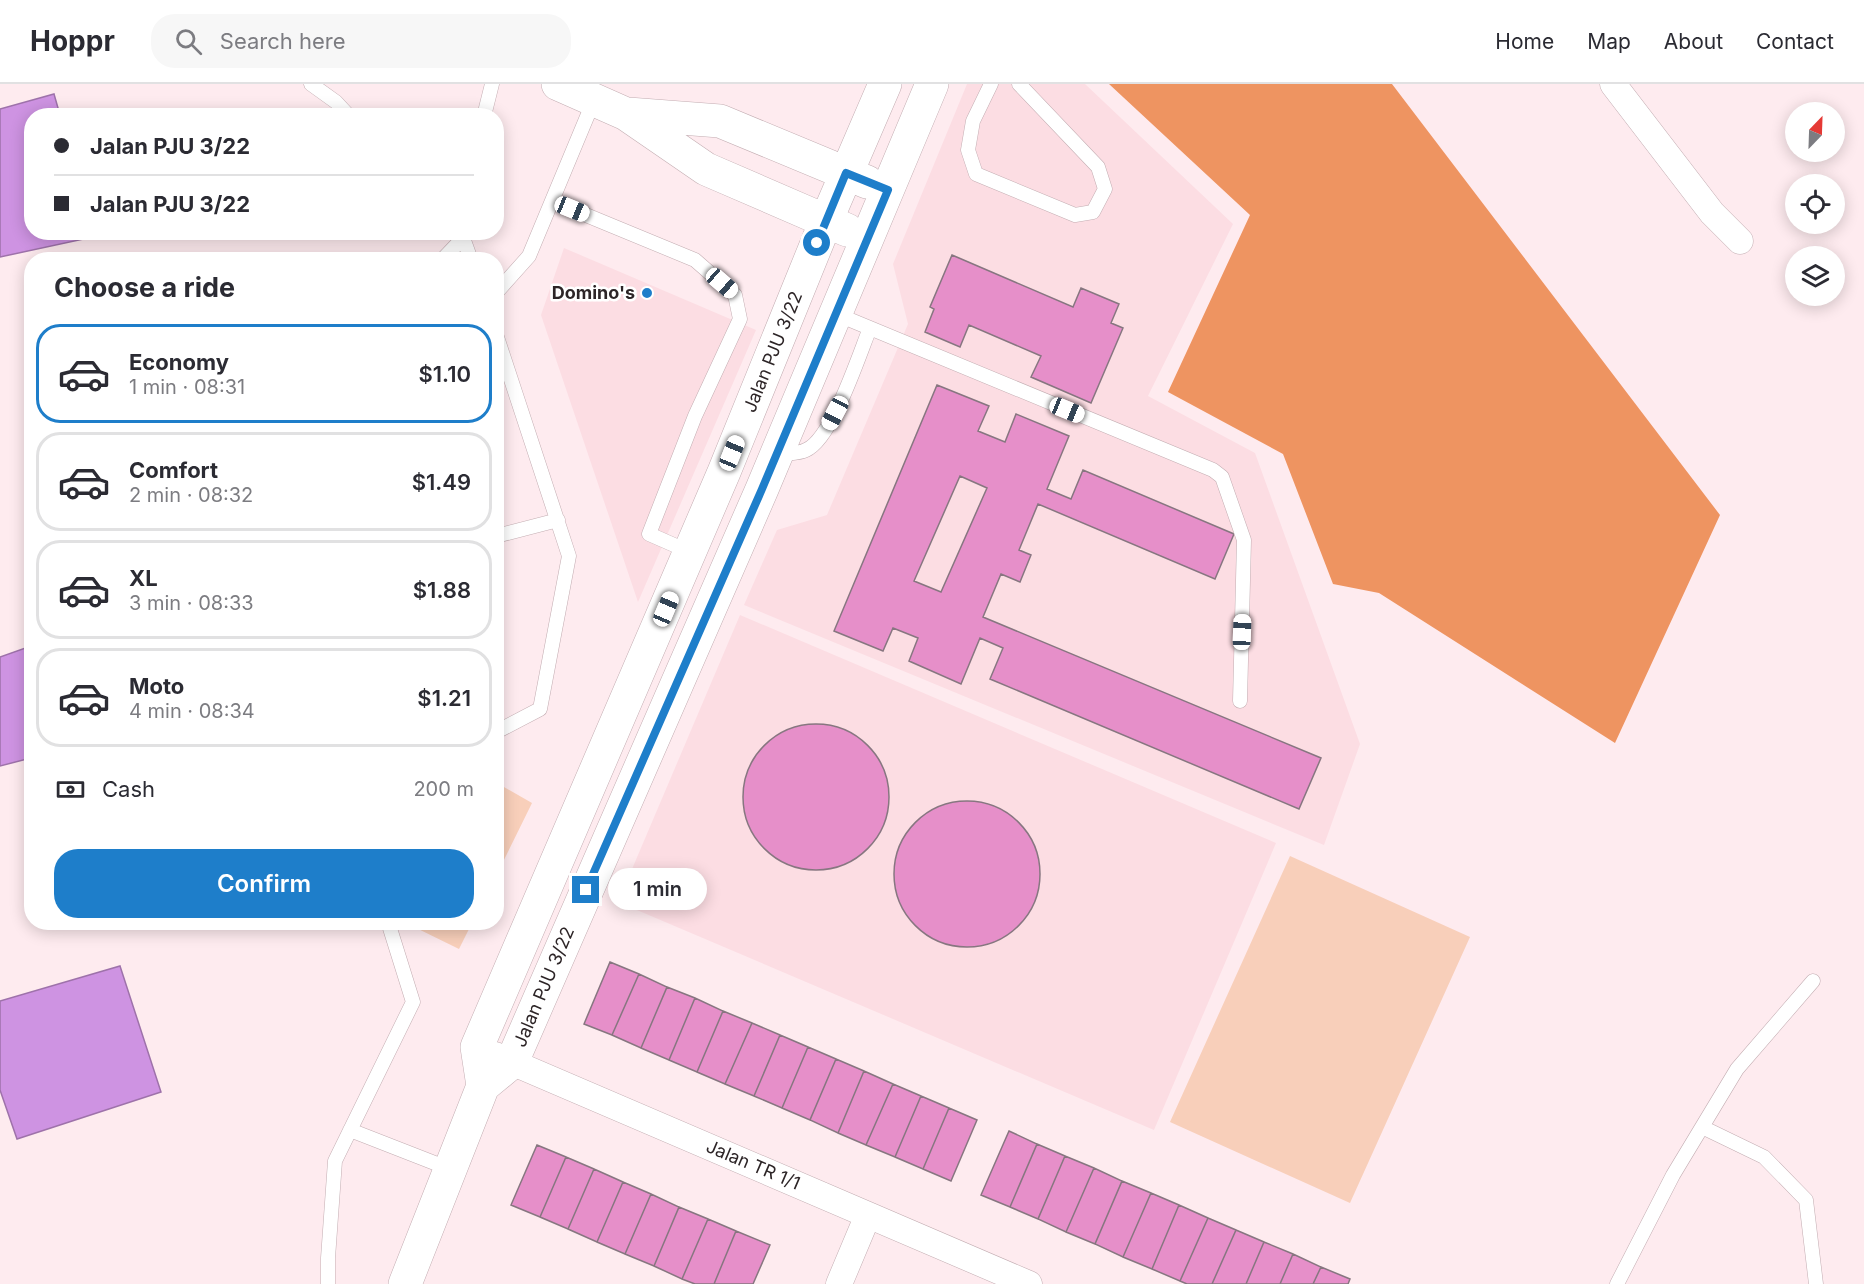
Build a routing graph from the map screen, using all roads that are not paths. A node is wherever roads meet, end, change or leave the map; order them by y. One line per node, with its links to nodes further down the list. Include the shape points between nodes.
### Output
1 (311, 84): 10 (lane)
2 (492, 84): 11 (lane)
3 (558, 84): 9 (street)
4 (885, 84): 13 (street, Jalan PJU 3/22)
5 (932, 84): 14 (street, Jalan PJU 3/22)
6 (991, 84): 7 (lane, via 973,122 968,150 976,174 1075,215 1093,212 1105,189 1098,168)
7 (1019, 84)
8 (1613, 84): 19 (street, via 1712,213)
9 (594, 100): 12 (street); 15 (lane)
10 (342, 108)
11 (486, 108)
12 (626, 114): 13 (street, via 720,121); 16 (street, via 706,169)
13 (846, 173): 14 (street); 16 (street, Jalan PJU 3/22)
14 (888, 190): 17 (street, Jalan PJU 3/22)
15 (552, 201): 21 (lane, via 529,256); 28 (lane, via 695,260 735,295 740,319 649,534)
16 (826, 221): 17 (street); 28 (street, Jalan PJU 3/22)
17 (868, 238): 22 (street, Jalan PJU 3/22)
18 (458, 240): 20 (lane)
19 (1740, 241)
20 (448, 252)
21 (504, 284)
22 (836, 314): 23 (lane); 25 (street, Jalan PJU 3/22)
23 (870, 328): 25 (lane, via 822,438 806,450); 29 (lane, via 1222,477 1244,540)
24 (504, 358): 26 (lane)
25 (776, 455): 34 (street, Jalan PJU 3/22)
26 (558, 520): 27 (lane); 30 (lane, via 569,556 540,709)
27 (504, 534)
28 (690, 552): 33 (street, Jalan PJU 3/22)
29 (1240, 701)
30 (504, 728)
31 (391, 930): 37 (lane, via 413,1002)
32 (1813, 981): 36 (lane, via 1737,1069)
33 (477, 1047): 34 (street, Jalan TR 1/1); 35 (street)
34 (512, 1062): 35 (street, Jalan PJU 3/22); 39 (street, Jalan TR 1/1)
35 (483, 1086): 38 (street, Jalan PJU 3/22)
36 (1702, 1127): 44 (lane); 45 (lane, via 1764,1157 1806,1200)
37 (350, 1130): 38 (lane); 40 (lane, via 335,1161)
38 (450, 1168): 41 (street, Jalan PJU 3/22)
39 (868, 1215): 42 (street); 43 (street, Jalan TR 1/1)
40 (328, 1284)
41 (405, 1284)
42 (839, 1284)
43 (1029, 1284)
44 (1617, 1284)
45 (1816, 1284)

